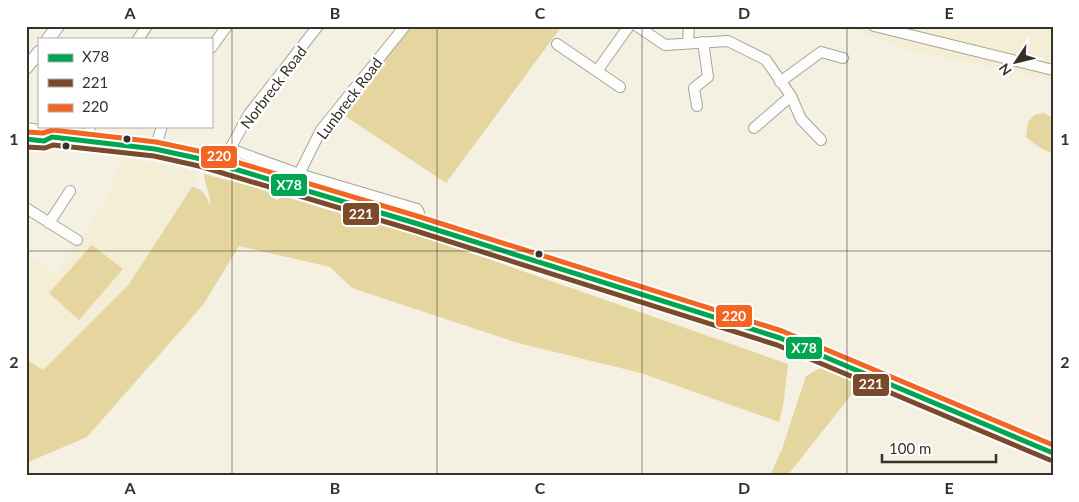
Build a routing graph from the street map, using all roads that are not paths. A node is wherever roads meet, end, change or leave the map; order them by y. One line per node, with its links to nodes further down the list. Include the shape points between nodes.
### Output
1 (58, 26): 10 (main road)
2 (147, 26): 11 (street)
3 (227, 26): 15 (street)
4 (318, 26): 33 (street, Norbreck Road, via 249,114)
5 (405, 26): 36 (street, Lunbreck Road, via 321,130)
6 (629, 26): 20 (street)
7 (637, 26): 13 (street, via 665,45)
8 (689, 26): 13 (street)
9 (874, 26): 19 (street)
10 (49, 38)
11 (139, 38)
12 (703, 42): 13 (street); 21 (street, via 728,41 766,60); 24 (street, via 708,77 694,88)
13 (688, 43)
14 (557, 44): 20 (street)
15 (212, 47)
16 (38, 53): 18 (main road)
17 (843, 58): 21 (street, via 820,52)
18 (26, 68)
19 (1053, 70)
20 (597, 71): 22 (street)
21 (780, 82): 23 (street)
22 (620, 87)
23 (791, 96): 27 (street); 32 (street, via 801,119)
24 (697, 106)
25 (90, 128): 31 (street)
26 (161, 128): 34 (street)
27 (754, 128)
28 (26, 129): 29 (main road, via 46,132)
29 (52, 137): 30 (main road, via 44,141); 31 (main road)
30 (26, 139)
31 (88, 140): 34 (main road)
32 (821, 140)
33 (230, 149): 35 (street, via 214,152); 36 (street)
34 (155, 150): 35 (main road)
35 (205, 160): 40 (main road)
36 (299, 174): 40 (street, via 417,209)
37 (70, 191): 39 (street)
38 (26, 208): 39 (street)
39 (49, 223): 41 (street)
40 (416, 223): 42 (main road, via 780,338)
41 (77, 240)
42 (1053, 453)

